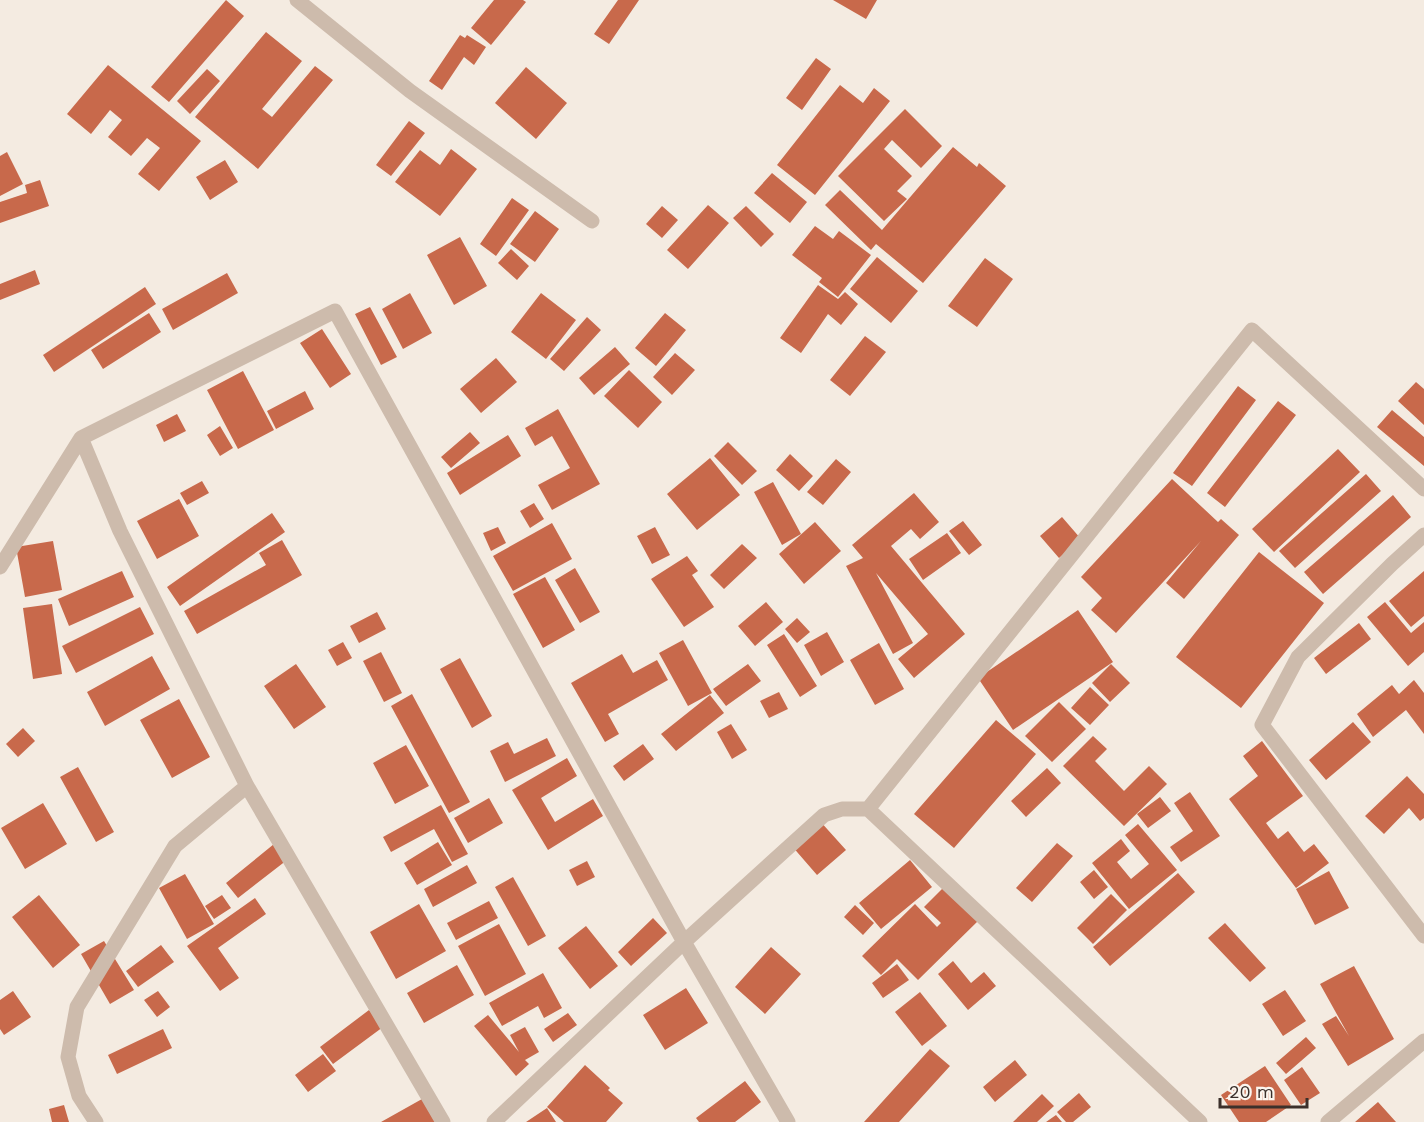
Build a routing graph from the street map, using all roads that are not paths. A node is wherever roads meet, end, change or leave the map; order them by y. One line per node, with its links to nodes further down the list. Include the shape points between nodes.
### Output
1 (297, 0): 2 (street, via 410,91)
2 (592, 221)
3 (81, 438): 6 (street); 7 (street, via 120,531); 10 (street, via 335,311)
4 (1424, 489): 8 (street, via 1252,330)
5 (1424, 535): 9 (street, via 1299,657 1262,725)
6 (0, 567)
7 (247, 786): 12 (street, via 175,846 77,1007 68,1057 79,1096); 13 (street)
8 (868, 808): 10 (street, via 842,809 824,815); 16 (street)
9 (1424, 936)
10 (684, 942): 14 (street); 15 (street)
11 (1424, 1041): 17 (street)
12 (96, 1122)
13 (443, 1122)
14 (494, 1122)
15 (788, 1122)
16 (1200, 1122)
17 (1328, 1122)

